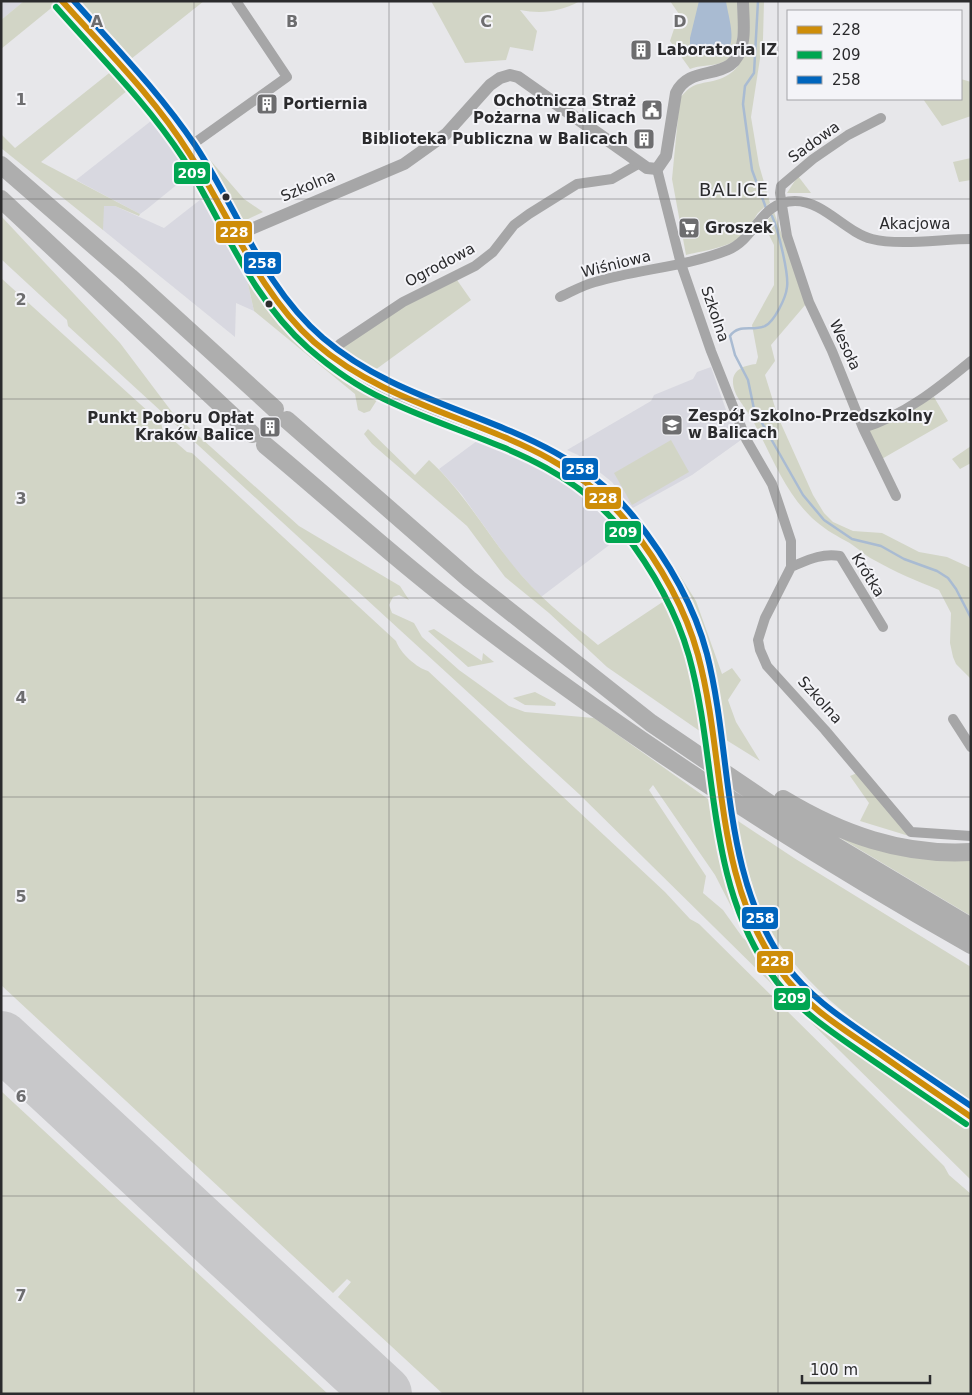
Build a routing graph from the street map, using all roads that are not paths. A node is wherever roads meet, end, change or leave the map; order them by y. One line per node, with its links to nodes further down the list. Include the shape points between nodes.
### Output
1 (62, 1): 5 (street, via 140,88)
2 (236, 1): 5 (street, via 287,77)
3 (743, 1): 8 (street, via 743,40 737,58 728,68 700,74 680,86 676,93 666,156)
4 (881, 118): 10 (street, Sadowa, via 848,135 798,170 781,186)
5 (186, 148): 11 (street)
6 (640, 163): 8 (street, Szkolna); 11 (street, Szkolna, via 518,76 510,75 490,85 446,134 404,164); 15 (street, Ogrodowa, via 612,179 577,184 514,225 492,252 475,266 403,302)
7 (1, 165): 21 (highway, via 469,579)
8 (657, 169): 13 (street, Szkolna)
9 (1, 199): 27 (highway, via 259,440 453,603 644,743 769,825)
10 (781, 202): 12 (street, Akacjowa, via 804,201 856,233 873,239); 13 (street, via 770,208 736,246); 17 (street, Wesoła, via 787,236 809,302)
11 (237, 235): 15 (street, via 283,311)
12 (971, 239)
13 (681, 264): 14 (street, Wiśniowa, via 593,282); 19 (street, Szkolna, via 735,414 779,500 791,541)
14 (560, 297)
15 (330, 354): 28 (street, bridge, via 390,392 537,450 575,473 609,502 644,544 665,578 698,659 736,879 747,915 763,948 792,986 826,1017)
16 (971, 361): 17 (street, via 914,406)
17 (863, 428): 18 (street, Wesoła)
18 (896, 496)
19 (791, 567): 20 (street, Krótka, via 818,556 840,556); 24 (street, Szkolna, via 765,618 758,640 767,666 911,832)
20 (883, 627)
21 (598, 679): 25 (highway, via 779,797 821,820 894,847 930,852); 26 (highway, via 695,754 860,861)
22 (953, 719): 23 (street)
23 (971, 748)
24 (971, 836)
25 (971, 852)
26 (971, 927)
27 (971, 945)
28 (971, 1117)

